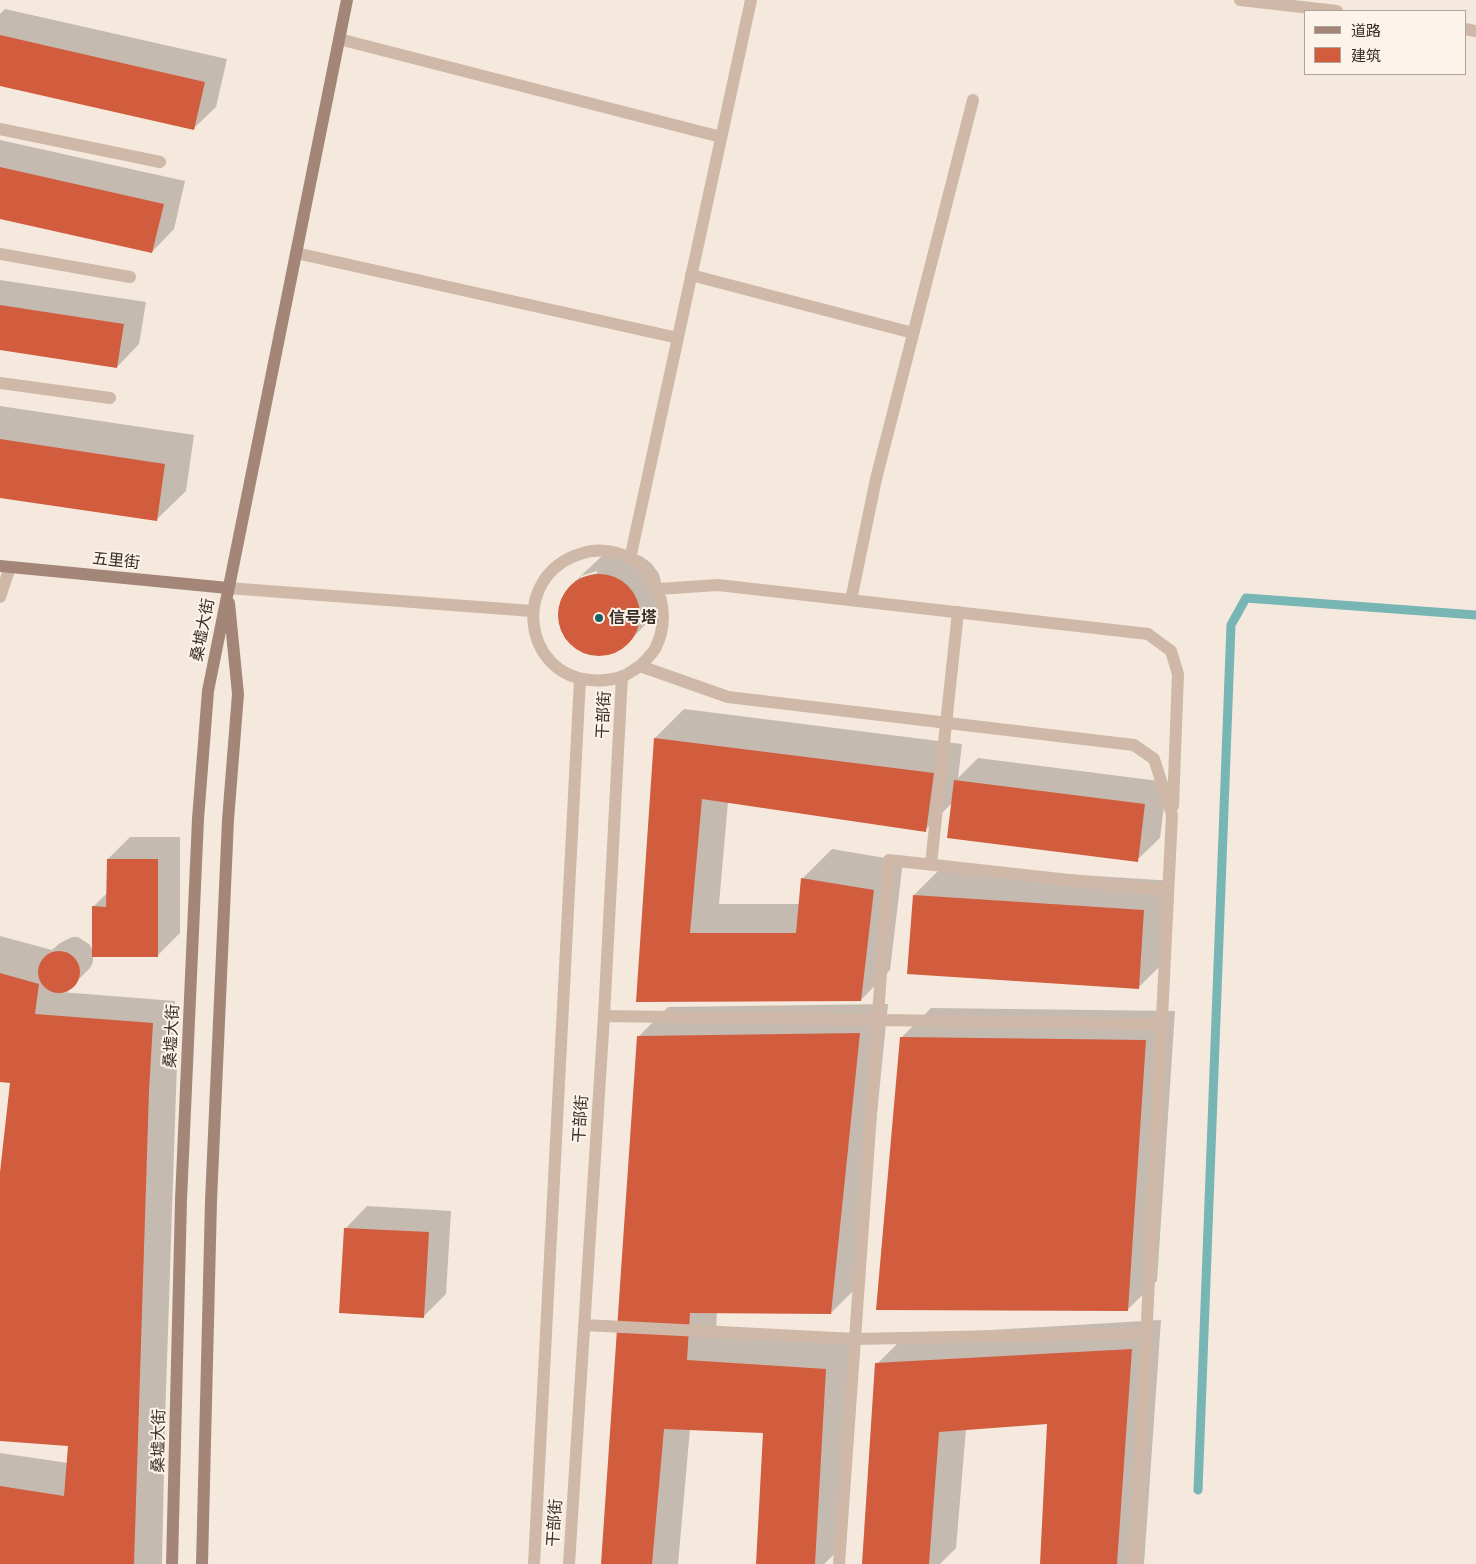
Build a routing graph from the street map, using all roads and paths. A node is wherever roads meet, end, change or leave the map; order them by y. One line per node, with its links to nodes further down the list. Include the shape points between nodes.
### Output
1 (347, 0): 5 (main road)
2 (750, 0): 8 (street)
3 (1240, 0): 4 (street)
4 (1328, 10)
5 (339, 39): 8 (street); 10 (main road)
6 (973, 100): 14 (street)
7 (0, 129): 9 (street)
8 (721, 137): 12 (street)
9 (160, 162)
10 (296, 253): 15 (street); 20 (main road)
11 (0, 254): 13 (street)
12 (692, 275): 14 (street); 15 (street)
13 (130, 276)
14 (913, 332): 23 (street, via 876,479)
15 (678, 338): 18 (street)
16 (0, 383): 17 (street)
17 (110, 398)
18 (630, 559): 21 (street, via 647,572); 24 (street, via 611,551 590,550 568,557 550,570 538,589)
19 (5, 566): 20 (main road, 五里街); 22 (street)
20 (228, 588): 24 (street); 39 (main road, 桑墟大街, via 208,691 198,818 181,1200); 40 (main road, 桑墟大街, via 238,694 228,820 212,1181)
21 (658, 589): 23 (street, via 718,585); 26 (street, via 663,610 662,631 654,650)
22 (0, 597)
23 (851, 600): 25 (street)
24 (532, 611): 28 (street, via 535,634 544,654 560,669)
25 (958, 612): 29 (street); 30 (street, via 1148,634 1171,651 1178,674)
26 (640, 666): 27 (street); 29 (street, via 728,697)
27 (622, 676): 28 (street, via 602,681); 33 (street, 干部街)
28 (580, 679): 41 (street, 干部街)
29 (946, 722): 30 (street, via 1134,745 1154,759); 31 (street)
30 (1172, 816): 32 (street)
31 (931, 864): 32 (street); 34 (street, via 889,860)
32 (1168, 892): 35 (street)
33 (604, 1016): 34 (street); 36 (street, 干部街)
34 (878, 1019): 35 (street); 38 (street)
35 (1162, 1024): 37 (street)
36 (584, 1326): 38 (street); 42 (street, 干部街)
37 (1146, 1333): 38 (street); 44 (street)
38 (855, 1339): 43 (street)
39 (172, 1564)
40 (202, 1564)
41 (534, 1564)
42 (569, 1564)
43 (839, 1564)
44 (1134, 1564)

